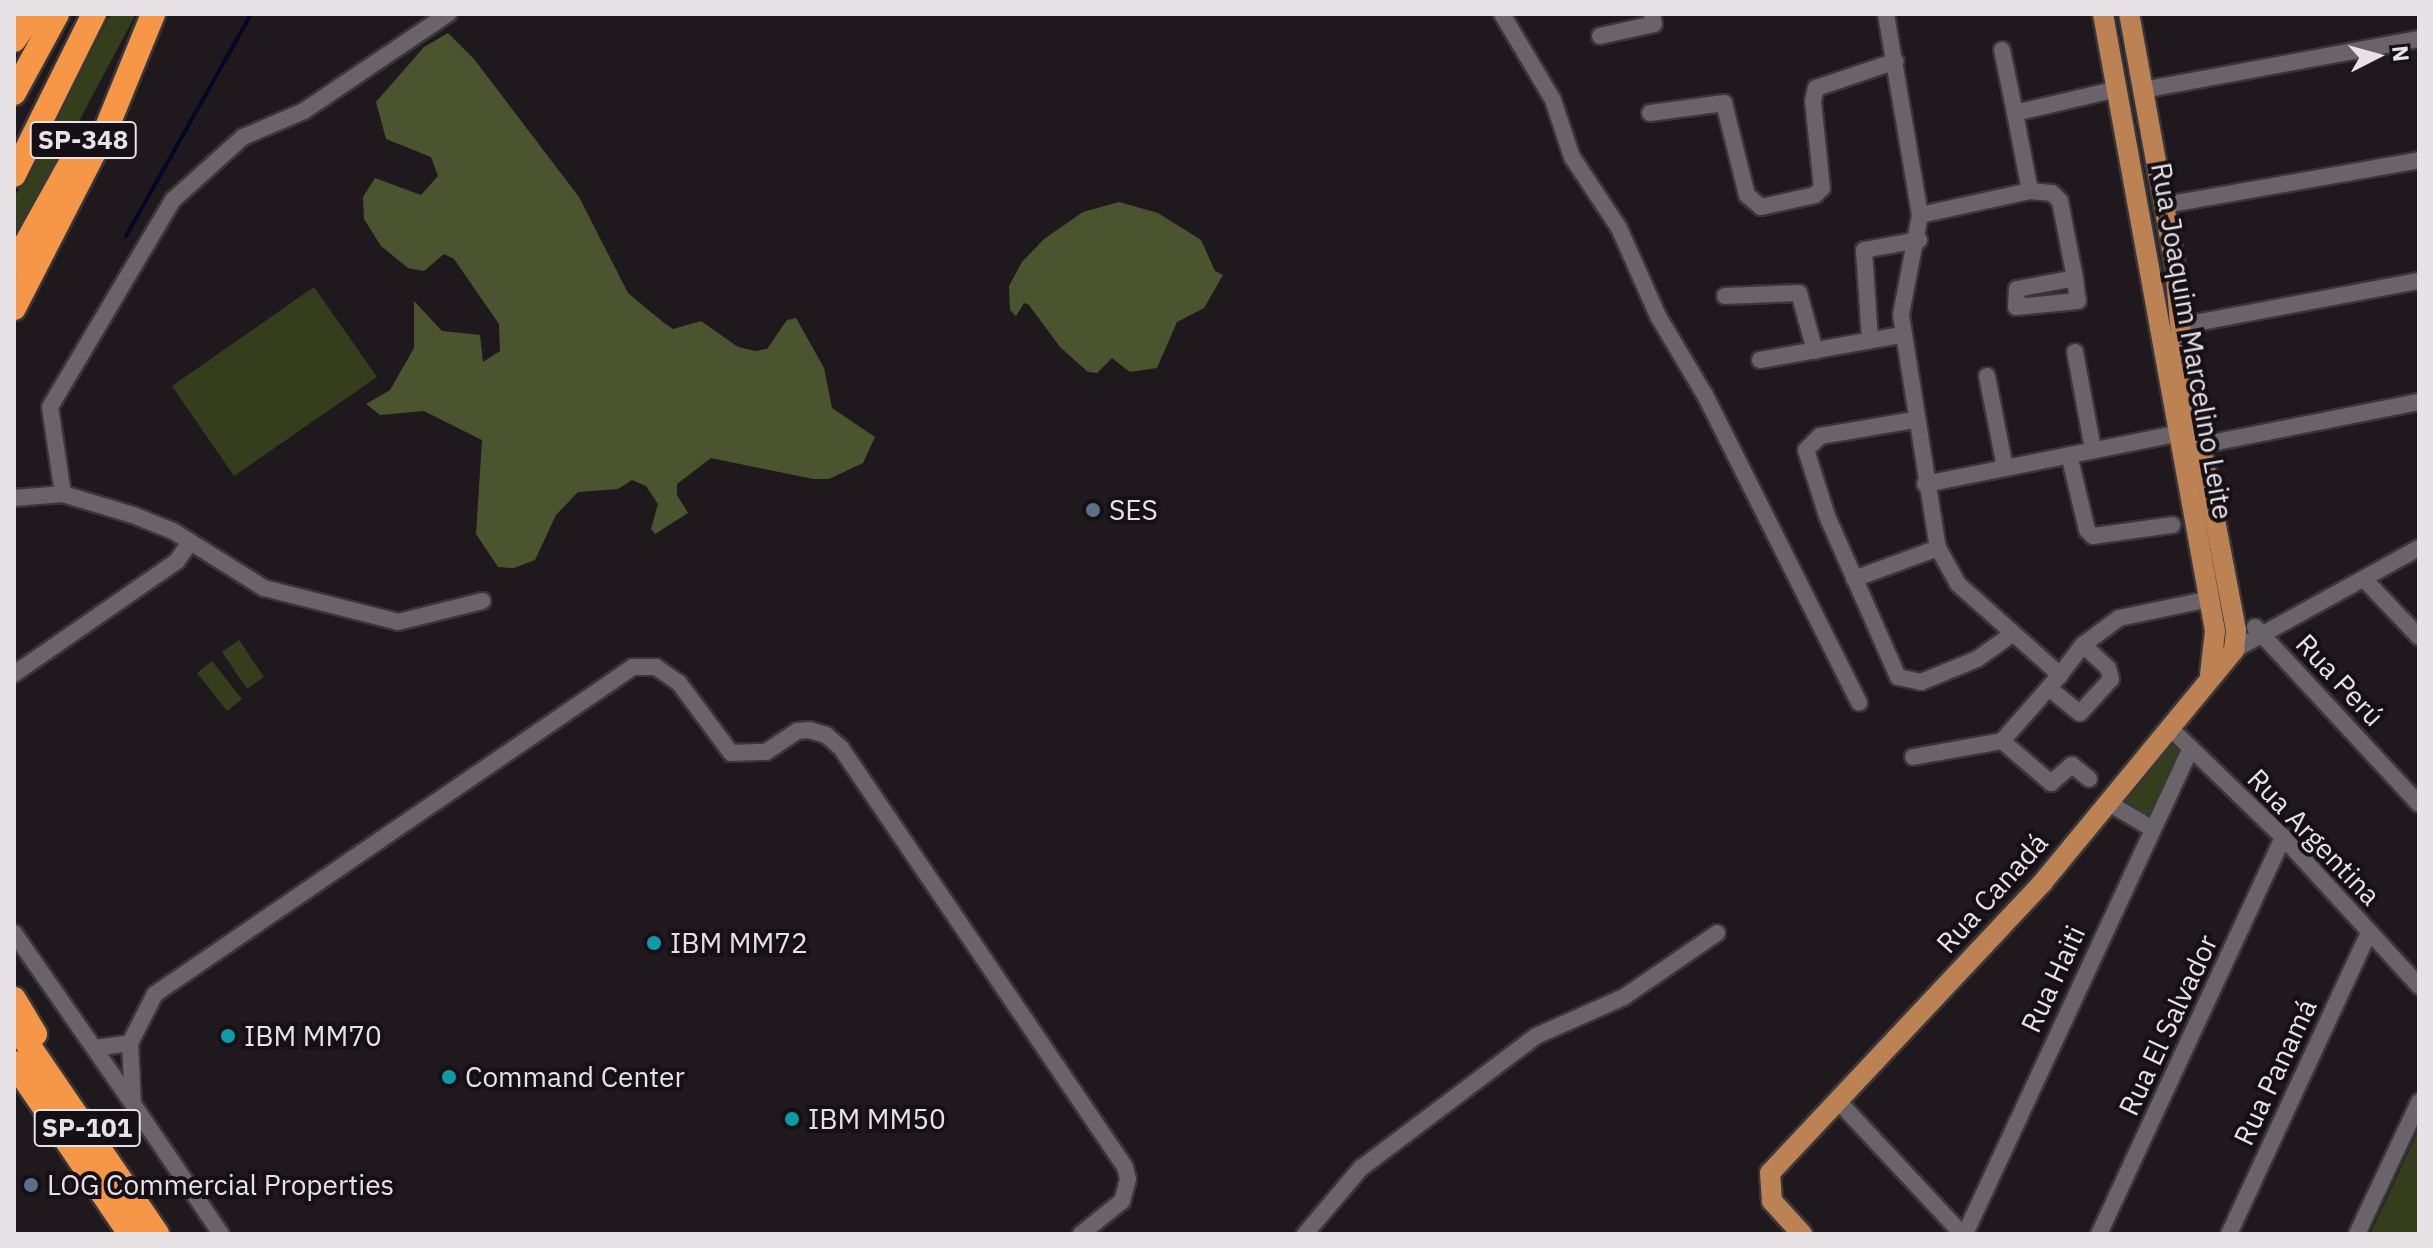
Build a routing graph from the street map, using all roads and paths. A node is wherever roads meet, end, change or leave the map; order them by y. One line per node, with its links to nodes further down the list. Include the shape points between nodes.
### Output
1 (32, 14): 13 (highway)
2 (57, 14): 18 (highway)
3 (94, 14): 25 (highway, SP-348)
4 (152, 14): 31 (highway, SP-348); 35 (highway, via 107,127)
5 (448, 14): 51 (street, via 304,111 243,137 173,200 50,407)
6 (1502, 14): 70 (street, via 1553,100 1572,157 1619,228 1658,316 1705,395)
7 (1652, 14): 11 (street, via 1654,24)
8 (1886, 14): 15 (street)
9 (2103, 14): 16 (main road, Rua Joaquim Marcelino Leite)
10 (2129, 14): 17 (main road, Rua Joaquim Marcelino Leite)
11 (1600, 36)
12 (2419, 39): 17 (street)
13 (14, 40)
14 (2002, 50): 20 (street)
15 (1896, 61): 19 (street, via 1816,88 1822,188 1815,195 1761,207 1747,195 1724,103); 29 (street)
16 (2117, 89): 20 (street); 22 (main road, Rua Joaquim Marcelino Leite)
17 (2143, 90): 21 (main road, Rua Joaquim Marcelino Leite)
18 (14, 93)
19 (1650, 113)
20 (2015, 113): 27 (street)
21 (2150, 123): 22 (main road, via 2139,131); 24 (main road, Rua Joaquim Marcelino Leite)
22 (2126, 128): 26 (main road, Rua Joaquim Marcelino Leite)
23 (2419, 160): 28 (street)
24 (2158, 174): 26 (main road, via 2148,171); 28 (main road, Rua Joaquim Marcelino Leite)
25 (14, 175)
26 (2135, 177): 45 (main road, Rua Joaquim Marcelino Leite)
27 (2030, 191): 29 (street); 32 (street, via 2052,193 2060,201)
28 (2165, 205): 36 (main road, Rua Joaquim Marcelino Leite)
29 (1920, 215): 30 (street)
30 (1919, 240): 37 (street, via 1903,294); 38 (street, via 1864,250)
31 (14, 265)
32 (2075, 278)
33 (2419, 281): 36 (street)
34 (1725, 296): 39 (street, via 1799,293)
35 (14, 308)
36 (2180, 326): 46 (main road, Rua Joaquim Marcelino Leite)
37 (1902, 335): 38 (street); 44 (street)
38 (1870, 340): 39 (street)
39 (1815, 351): 41 (street)
40 (2075, 352): 47 (street)
41 (1760, 360)
42 (1987, 376): 49 (street)
43 (2419, 402): 46 (street)
44 (1914, 420): 50 (street); 57 (street, via 1820,436 1806,450)
45 (2181, 433): 47 (street); 59 (main road, Rua Joaquim Marcelino Leite)
46 (2201, 445): 61 (main road, Rua Joaquim Marcelino Leite)
47 (2093, 449): 48 (street)
48 (2069, 455): 49 (street); 53 (street, via 2087,530 2093,536)
49 (2005, 468): 50 (street)
50 (1925, 484): 55 (street)
51 (63, 494): 52 (street); 54 (street, via 133,515)
52 (14, 498)
53 (2172, 525)
54 (190, 542): 60 (street, via 264,588 398,622); 67 (street, via 177,561)
55 (1938, 548): 57 (street); 63 (street, via 1958,584)
56 (2419, 548): 58 (street, Rua Canadá)
57 (1854, 579): 63 (street, via 1898,677 1910,682 1977,659)
58 (2364, 579): 62 (street, Rua Canadá); 64 (street)
59 (2210, 599): 65 (street, via 2135,611); 68 (main road, Rua Joaquim Marcelino Leite, via 2217,651)
60 (482, 601)
61 (2232, 609): 62 (street); 66 (main road, Rua Joaquim Marcelino Leite)
62 (2264, 631): 66 (street, Rua Canadá); 77 (street, Rua Perú)
63 (2011, 635): 69 (street)
64 (2419, 637)
65 (2083, 645): 69 (street); 69 (street, via 2108,668 2111,679 2080,713)
66 (2234, 650): 68 (main road, Rua Canadá)
67 (14, 674)
68 (2209, 677): 71 (main road, Rua Canadá)
69 (2055, 682): 72 (street)
70 (1859, 703)
71 (2169, 727): 73 (street, Rua Argentina); 76 (main road, Rua Canadá)
72 (2002, 741): 74 (street); 75 (street, via 2051,783 2072,765)
73 (2191, 748): 78 (street, Rua Haiti); 79 (street, Rua Argentina)
74 (1913, 757)
75 (2089, 779)
76 (2107, 802): 78 (street); 90 (main road, Rua Canadá, via 2043,882)
77 (2419, 804)
78 (2151, 828): 101 (street, Rua Haiti)
79 (2283, 837): 80 (street, Rua Argentina); 102 (street, Rua El Salvador)
80 (2369, 932): 83 (street, Rua Argentina); 103 (street, Rua Panamá)
81 (14, 933): 87 (street)
82 (1717, 933): 99 (street, via 1624,997 1536,1036 1361,1168)
83 (2419, 986)
84 (14, 999): 94 (highway)
85 (14, 1024): 94 (highway, SP-101)
86 (130, 1043): 87 (street); 92 (street); 98 (street, via 155,994 633,667 656,667 679,683 731,753 766,752 797,731 809,730 841,748 1125,1167 1127,1192 1122,1201)
87 (95, 1048): 92 (street)
88 (14, 1063): 93 (highway, SP-101)
89 (14, 1078): 93 (highway)
90 (1839, 1102): 100 (main road, Rua Canadá, via 1770,1173 1772,1201); 101 (street)
91 (2419, 1102): 104 (street)
92 (133, 1104): 97 (street)
93 (66, 1137): 95 (highway, SP-101)
94 (116, 1169): 96 (highway, SP-101)
95 (130, 1234)
96 (157, 1234)
97 (221, 1234)
98 (1081, 1234)
99 (1305, 1234)
100 (1802, 1234)
101 (1964, 1234)
102 (2099, 1234)
103 (2229, 1234)
104 (2357, 1234)

